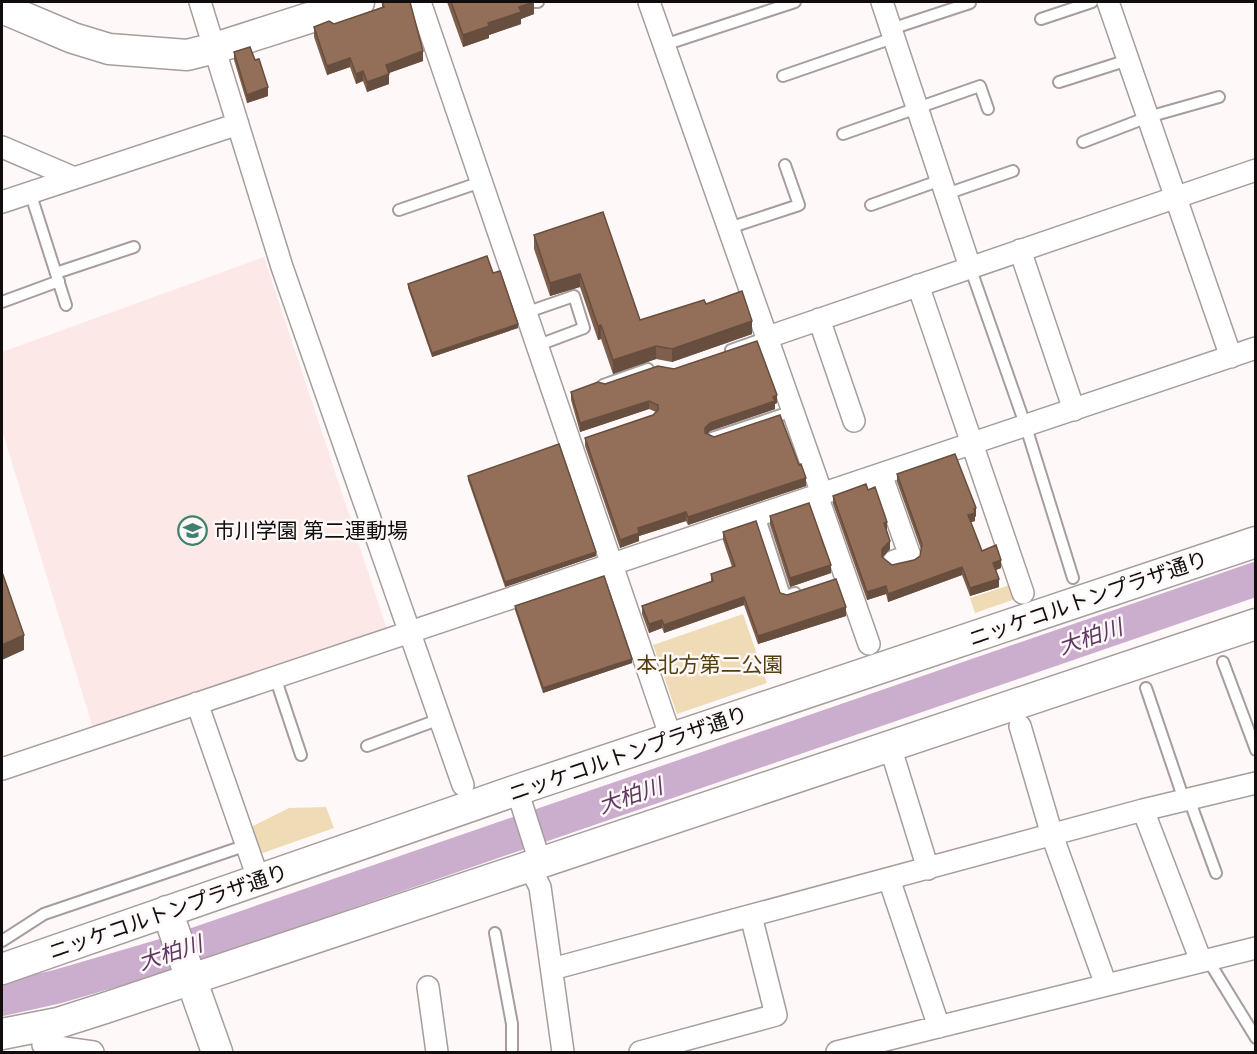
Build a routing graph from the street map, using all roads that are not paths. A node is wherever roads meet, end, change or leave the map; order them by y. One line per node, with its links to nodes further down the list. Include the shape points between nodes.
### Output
1 (200, 2): 14 (street)
2 (420, 2): 30 (street)
3 (649, 2): 13 (street)
4 (795, 2): 13 (lane)
5 (882, 2): 12 (street)
6 (1092, 2): 11 (lane)
7 (1108, 2): 15 (street)
8 (348, 3): 14 (street)
9 (970, 3): 12 (lane)
10 (2, 8): 14 (street, via 109,49 187,55)
11 (1041, 19)
12 (892, 33): 16 (lane); 19 (street)
13 (664, 45): 37 (street)
14 (215, 48): 22 (street)
15 (1128, 60): 17 (lane); 21 (street)
16 (783, 76)
17 (1059, 82)
18 (1219, 97): 21 (lane)
19 (918, 109): 20 (lane, via 980,86); 23 (lane); 31 (street)
20 (988, 109)
21 (1148, 117): 24 (lane); 33 (street)
22 (238, 124): 29 (street); 70 (street, via 282,267)
23 (843, 134)
24 (1083, 142)
25 (2, 147): 29 (street)
26 (785, 165): 37 (lane, via 799,206)
27 (1013, 171): 31 (lane)
28 (1256, 171): 33 (street)
29 (72, 177): 32 (street)
30 (481, 182): 36 (lane); 45 (street)
31 (944, 187): 35 (lane); 40 (street)
32 (30, 192): 34 (street); 41 (lane)
33 (1174, 198): 39 (street); 51 (street)
34 (2, 202)
35 (871, 205)
36 (399, 210)
37 (729, 228): 47 (street)
38 (134, 247): 41 (lane)
39 (1020, 250): 40 (street); 54 (street)
40 (970, 267): 42 (street); 57 (lane)
41 (58, 277): 43 (lane); 44 (lane)
42 (918, 285): 46 (street); 59 (street)
43 (2, 302)
44 (66, 305)
45 (525, 313): 48 (street); 48 (lane, via 574,296 584,328)
46 (819, 319): 47 (street); 56 (street)
47 (768, 337): 50 (lane); 55 (street)
48 (536, 346): 65 (street, via 574,442)
49 (1256, 348): 51 (street)
50 (715, 355)
51 (1231, 357): 54 (street)
52 (658, 366): 53 (lane)
53 (603, 385)
54 (1074, 410): 57 (street)
55 (793, 411): 58 (lane); 61 (street)
56 (854, 421)
57 (1026, 427): 59 (street); 66 (lane)
58 (712, 438)
59 (972, 445): 60 (street); 68 (street)
60 (881, 474): 61 (street); 64 (street, via 910,556)
61 (822, 494): 62 (street); 71 (street, via 819,501 839,578)
62 (759, 514): 65 (street); 67 (lane, via 785,596)
63 (1256, 542): 78 (street, ニッケコルトンプラザ通り)
64 (894, 561)
65 (610, 563): 70 (street); 78 (street)
66 (1073, 578)
67 (805, 590)
68 (1023, 593)
69 (1256, 624): 80 (street)
70 (409, 631): 73 (street); 76 (street)
71 (869, 644)
72 (1223, 662): 81 (lane)
73 (275, 677): 75 (street); 82 (lane)
74 (1146, 688): 87 (lane)
75 (197, 703): 83 (street); 90 (street)
76 (440, 719): 79 (lane); 85 (street)
77 (1020, 726): 89 (street)
78 (671, 738): 86 (street, ニッケコルトンプラザ通り)
79 (367, 746)
80 (890, 746): 91 (street); 92 (street)
81 (1256, 750)
82 (301, 756)
83 (2, 769)
84 (1255, 784): 87 (street)
85 (463, 785)
86 (517, 790): 91 (street); 94 (street, ニッケコルトンプラザ通り)
87 (1186, 799): 88 (street); 93 (lane)
88 (1143, 810): 89 (street); 101 (street)
89 (1052, 835): 92 (street); 104 (street)
90 (247, 845): 94 (street); 100 (lane, via 44,914)
91 (535, 864): 102 (street); 103 (street)
92 (928, 869): 95 (street)
93 (1216, 873)
94 (258, 878): 96 (street, ニッケコルトンプラザ通り)
95 (889, 879): 97 (street); 106 (street)
96 (169, 916): 100 (street, ニッケコルトンプラザ通り); 103 (street)
97 (751, 916): 102 (street); 115 (street, via 776,1015)
98 (495, 933): 113 (lane, via 512,1024)
99 (1256, 948): 101 (street)
100 (8, 957)
101 (1205, 960): 104 (street); 108 (lane)
102 (552, 969): 114 (street)
103 (189, 971): 107 (street, via 58,1023); 111 (street)
104 (1106, 985): 106 (street)
105 (428, 987): 112 (street)
106 (939, 1027): 116 (street)
107 (2, 1034)
108 (1256, 1038)
109 (43, 1045): 110 (street)
110 (93, 1053)
111 (217, 1053)
112 (437, 1053)
113 (512, 1053)
114 (563, 1053)
115 (640, 1053)
116 (837, 1053)

